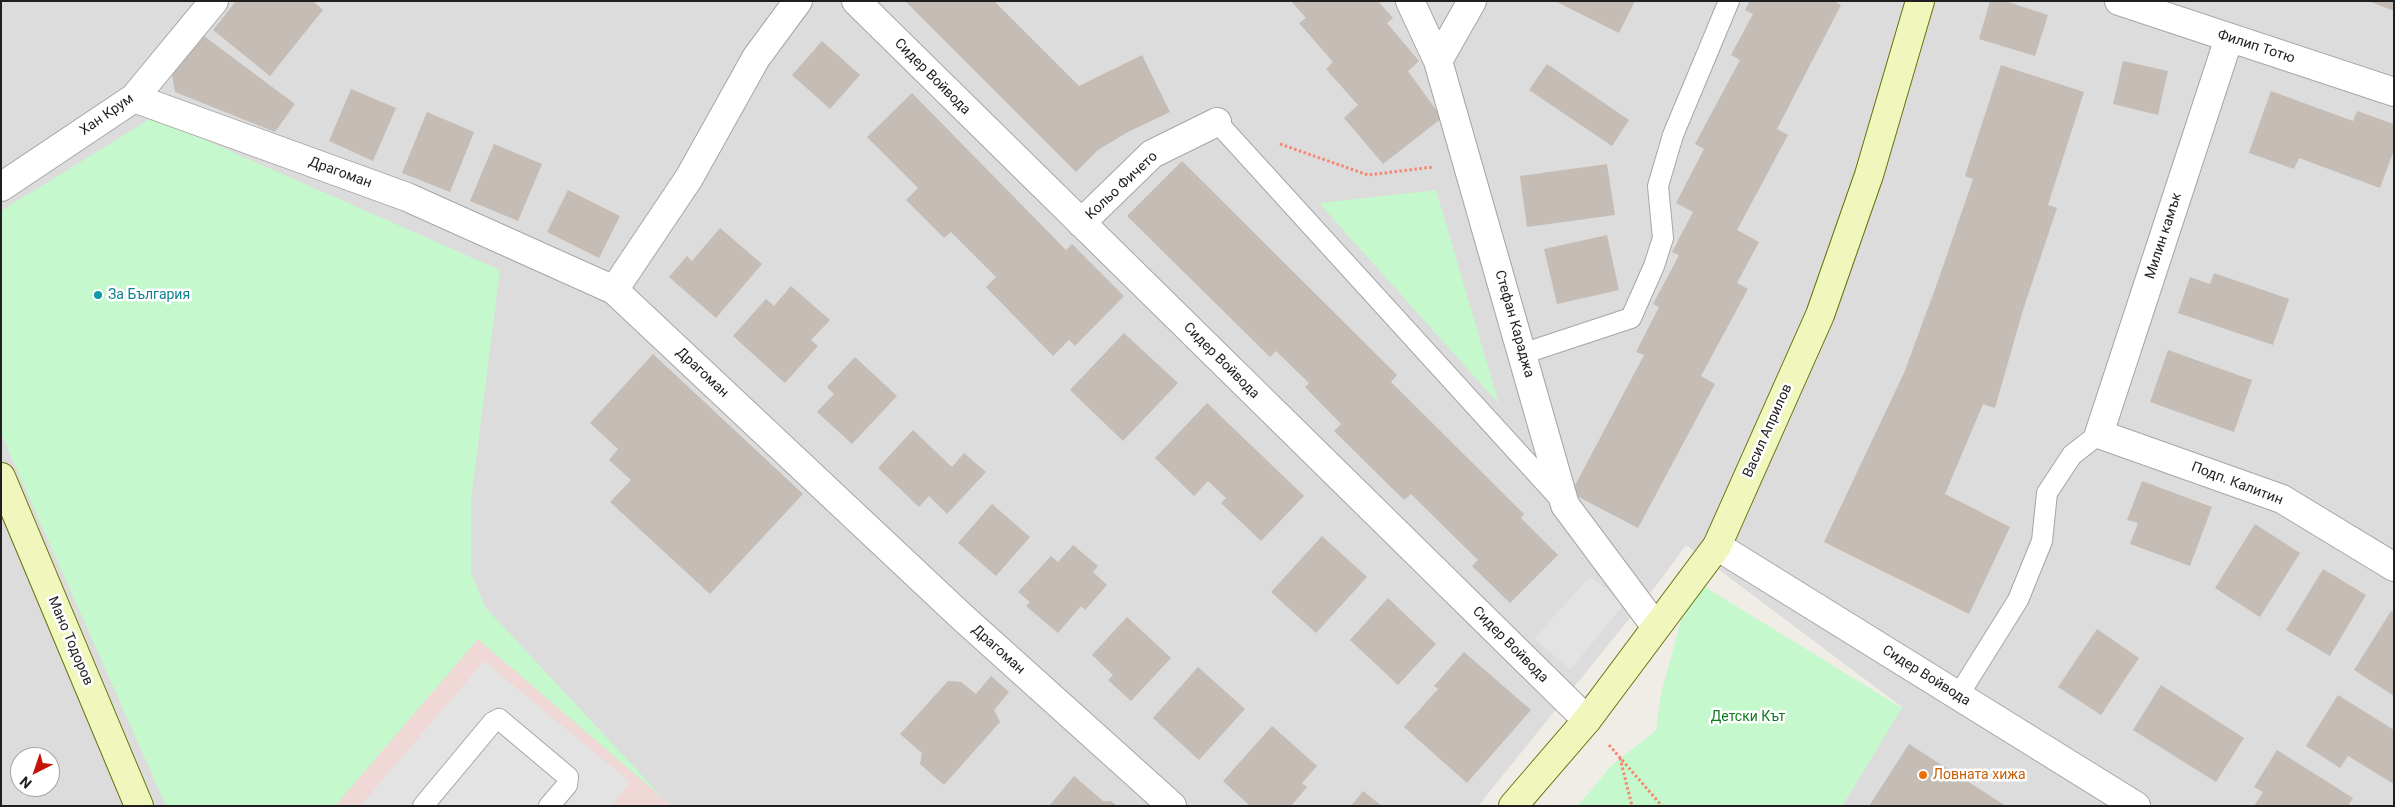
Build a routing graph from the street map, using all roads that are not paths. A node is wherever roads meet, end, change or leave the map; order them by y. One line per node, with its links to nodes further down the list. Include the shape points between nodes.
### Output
1 (214, 1): 12 (street, Хан Крум)
2 (798, 1): 16 (street, via 756,58 689,178)
3 (856, 1): 15 (street, Сидер Войвода)
4 (1410, 1): 10 (street, Стефан Караджа)
5 (1472, 1): 10 (street)
6 (1729, 1): 17 (lane, via 1673,135 1658,186 1663,238 1631,318)
7 (1920, 1): 21 (street, Васил Априлов, via 1869,175 1820,315)
8 (2119, 1): 9 (street, Филип Тотю)
9 (2229, 38): 11 (street, Филип Тотю); 18 (street, Милин камък)
10 (1438, 61): 17 (street, Стефан Караджа)
11 (2394, 92)
12 (134, 98): 14 (street, Хан Крум); 16 (street, Драгоман, via 407,197)
13 (1217, 122): 15 (street, Кольо Фичето, via 1152,154); 20 (lane)
14 (1, 187)
15 (1081, 223): 25 (street, Сидер Войвода)
16 (614, 290): 29 (street, Драгоман, via 961,616)
17 (1522, 354): 20 (street, Стефан Караджа)
18 (2099, 434): 22 (street, Подп. Калитин, via 2282,500); 24 (lane, via 2072,455 2047,493 2042,541 2018,600)
19 (1, 477): 26 (street, Мано Тодоров)
20 (1565, 505): 23 (street, Стефан Караджа)
21 (1717, 546): 23 (street, Васил Априлов); 24 (street, Сидер Войвода)
22 (2394, 567)
23 (1656, 627): 25 (street, Васил Априлов)
24 (1958, 696): 31 (street, Сидер Войвода)
25 (1587, 720): 30 (street, Васил Априлов)
26 (139, 806)
27 (423, 806): 28 (lane, via 493,722 499,719 568,777 567,785)
28 (549, 806)
29 (1172, 806)
30 (1513, 806)
31 (2136, 806)

